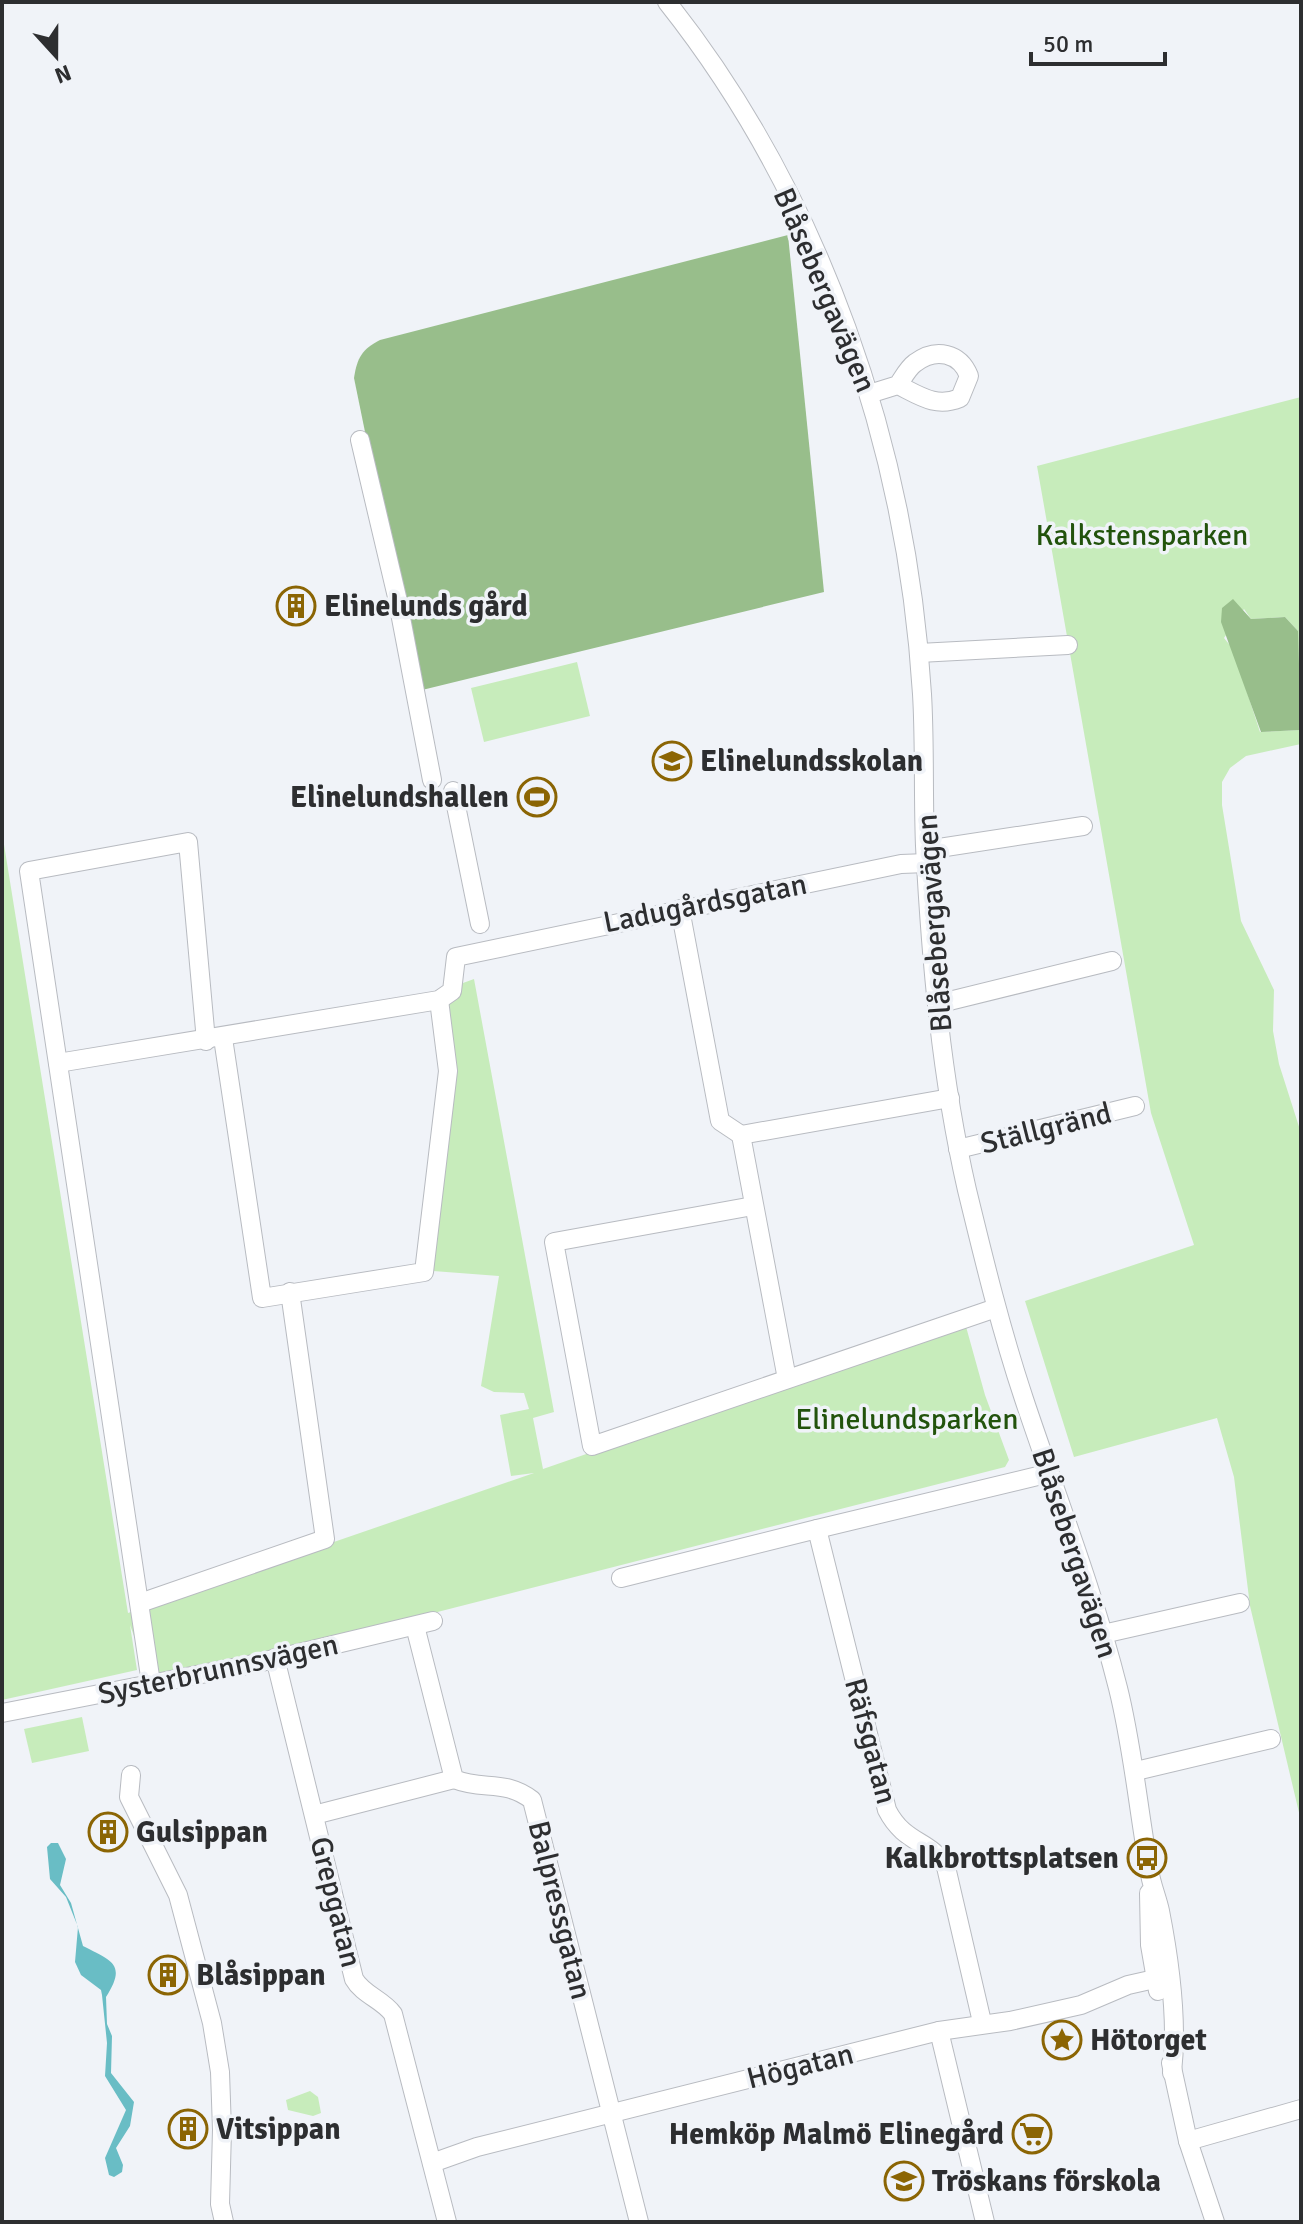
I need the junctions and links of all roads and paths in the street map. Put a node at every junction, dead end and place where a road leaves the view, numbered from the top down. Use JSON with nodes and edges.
{"nodes":[{"id":1,"x":667,"y":2,"type":"edge"},
{"id":2,"x":898,"y":385,"type":"dead end"},
{"id":3,"x":869,"y":394,"type":"junction"},
{"id":4,"x":360,"y":440,"type":"dead end"},
{"id":5,"x":1068,"y":645,"type":"dead end"},
{"id":6,"x":919,"y":653,"type":"junction"},
{"id":7,"x":432,"y":780,"type":"dead end"},
{"id":8,"x":453,"y":791,"type":"dead end"},
{"id":9,"x":1083,"y":826,"type":"dead end"},
{"id":10,"x":926,"y":856,"type":"junction"},
{"id":11,"x":680,"y":909,"type":"junction"},
{"id":12,"x":480,"y":924,"type":"dead end"},
{"id":13,"x":1112,"y":961,"type":"dead end"},
{"id":14,"x":439,"y":1000,"type":"junction"},
{"id":15,"x":937,"y":1004,"type":"junction"},
{"id":16,"x":214,"y":1039,"type":"junction"},
{"id":17,"x":58,"y":1063,"type":"junction"},
{"id":18,"x":950,"y":1098,"type":"junction"},
{"id":19,"x":1135,"y":1106,"type":"dead end"},
{"id":20,"x":741,"y":1135,"type":"junction"},
{"id":21,"x":958,"y":1149,"type":"junction"},
{"id":22,"x":753,"y":1206,"type":"junction"},
{"id":23,"x":290,"y":1292,"type":"junction"},
{"id":24,"x":996,"y":1308,"type":"junction"},
{"id":25,"x":787,"y":1379,"type":"junction"},
{"id":26,"x":1050,"y":1473,"type":"junction"},
{"id":27,"x":817,"y":1529,"type":"junction"},
{"id":28,"x":621,"y":1578,"type":"dead end"},
{"id":29,"x":140,"y":1603,"type":"junction"},
{"id":30,"x":1240,"y":1603,"type":"dead end"},
{"id":31,"x":1103,"y":1634,"type":"junction"},
{"id":32,"x":275,"y":1658,"type":"junction"},
{"id":33,"x":151,"y":1683,"type":"junction"},
{"id":34,"x":2,"y":1713,"type":"edge"},
{"id":35,"x":1271,"y":1739,"type":"dead end"},
{"id":36,"x":1136,"y":1771,"type":"junction"},
{"id":37,"x":131,"y":1775,"type":"dead end"},
{"id":38,"x":454,"y":1779,"type":"junction"},
{"id":39,"x":314,"y":1815,"type":"junction"},
{"id":40,"x":1162,"y":1978,"type":"junction"},
{"id":41,"x":982,"y":2022,"type":"junction"},
{"id":42,"x":939,"y":2031,"type":"junction"},
{"id":43,"x":1301,"y":2109,"type":"edge"},
{"id":44,"x":612,"y":2114,"type":"junction"},
{"id":45,"x":1188,"y":2141,"type":"junction"},
{"id":46,"x":432,"y":2163,"type":"junction"},
{"id":47,"x":224,"y":2222,"type":"edge"},
{"id":48,"x":447,"y":2222,"type":"edge"},
{"id":49,"x":639,"y":2222,"type":"edge"},
{"id":50,"x":985,"y":2222,"type":"edge"},
{"id":51,"x":1215,"y":2222,"type":"edge"}],
"edges":[{"from":1,"to":3,"type":"street","name":"Blåsebergavägen"},
{"from":2,"to":3,"type":"street"},
{"from":3,"to":6,"type":"street","name":"Blåsebergavägen"},
{"from":4,"to":7,"type":"street"},
{"from":5,"to":6,"type":"street"},
{"from":6,"to":10,"type":"street","name":"Blåsebergavägen"},
{"from":8,"to":12,"type":"street"},
{"from":9,"to":10,"type":"street","name":"Ladugårdsgatan"},
{"from":10,"to":11,"type":"street","name":"Ladugårdsgatan"},
{"from":10,"to":15,"type":"street","name":"Blåsebergavägen"},
{"from":11,"to":14,"type":"street","name":"Ladugårdsgatan"},
{"from":11,"to":20,"type":"street"},
{"from":13,"to":15,"type":"street"},
{"from":14,"to":16,"type":"street"},
{"from":14,"to":23,"type":"street"},
{"from":15,"to":18,"type":"street","name":"Blåsebergavägen"},
{"from":16,"to":17,"type":"street"},
{"from":16,"to":17,"type":"street"},
{"from":16,"to":23,"type":"street"},
{"from":17,"to":29,"type":"street"},
{"from":18,"to":20,"type":"street"},
{"from":18,"to":21,"type":"street","name":"Blåsebergavägen"},
{"from":19,"to":21,"type":"street","name":"Ställgränd"},
{"from":20,"to":22,"type":"street"},
{"from":21,"to":24,"type":"street","name":"Blåsebergavägen"},
{"from":22,"to":25,"type":"street"},
{"from":22,"to":25,"type":"street"},
{"from":23,"to":29,"type":"street"},
{"from":24,"to":25,"type":"street"},
{"from":24,"to":26,"type":"street","name":"Blåsebergavägen"},
{"from":26,"to":27,"type":"street"},
{"from":26,"to":31,"type":"street","name":"Blåsebergavägen"},
{"from":27,"to":28,"type":"street"},
{"from":27,"to":41,"type":"street","name":"Räfsgatan"},
{"from":29,"to":33,"type":"street"},
{"from":30,"to":31,"type":"street"},
{"from":31,"to":36,"type":"street","name":"Blåsebergavägen"},
{"from":32,"to":33,"type":"street","name":"Systerbrunnsvägen"},
{"from":32,"to":38,"type":"street","name":"Systerbrunnsvägen"},
{"from":32,"to":39,"type":"street","name":"Grepgatan"},
{"from":33,"to":34,"type":"street","name":"Systerbrunnsvägen"},
{"from":35,"to":36,"type":"street"},
{"from":36,"to":40,"type":"street","name":"Blåsebergavägen"},
{"from":37,"to":47,"type":"street"},
{"from":38,"to":39,"type":"street"},
{"from":38,"to":44,"type":"street","name":"Balpressgatan"},
{"from":39,"to":46,"type":"street","name":"Grepgatan"},
{"from":40,"to":41,"type":"street","name":"Högatan"},
{"from":40,"to":45,"type":"street","name":"Blåsebergavägen"},
{"from":41,"to":42,"type":"street","name":"Högatan"},
{"from":42,"to":44,"type":"street","name":"Högatan"},
{"from":42,"to":50,"type":"street"},
{"from":43,"to":45,"type":"street"},
{"from":44,"to":46,"type":"street","name":"Högatan"},
{"from":44,"to":49,"type":"street","name":"Balpressgatan"},
{"from":45,"to":51,"type":"street","name":"Blåsebergavägen"},
{"from":46,"to":48,"type":"street","name":"Grepgatan"}]}
